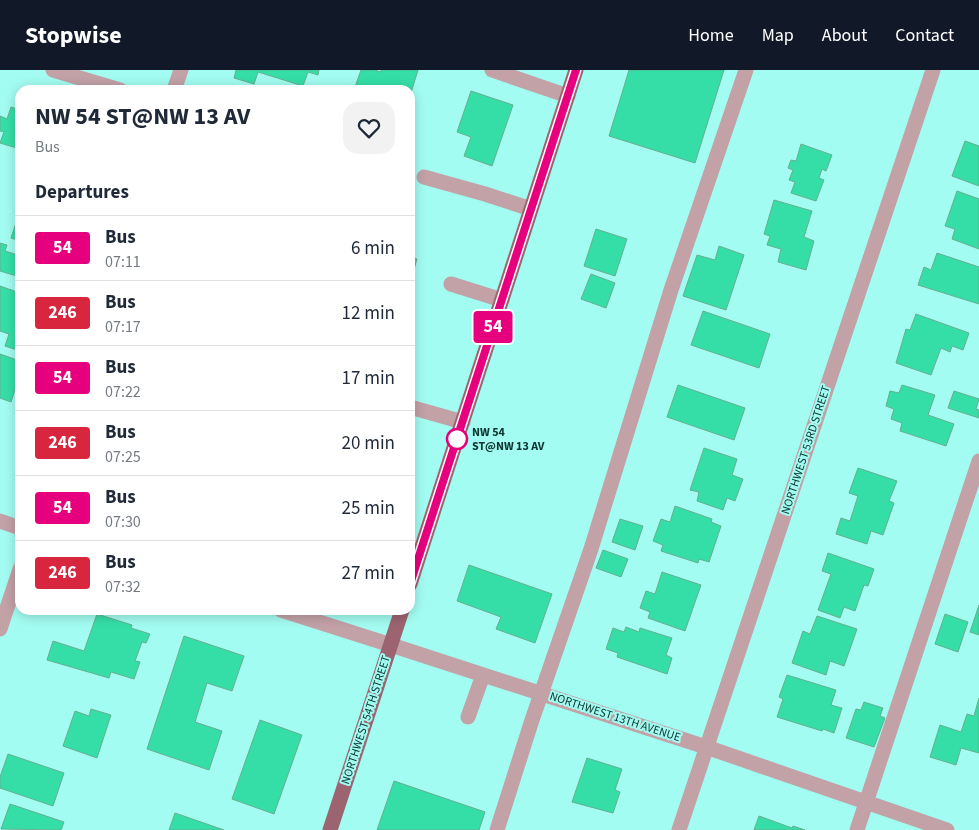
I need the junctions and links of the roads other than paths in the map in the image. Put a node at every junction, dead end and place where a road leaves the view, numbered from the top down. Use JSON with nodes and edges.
{"nodes":[{"id":1,"x":54,"y":70,"type":"edge"},
{"id":2,"x":181,"y":70,"type":"edge"},
{"id":3,"x":492,"y":70,"type":"edge"},
{"id":4,"x":576,"y":70,"type":"edge"},
{"id":5,"x":746,"y":70,"type":"edge"},
{"id":6,"x":932,"y":70,"type":"edge"},
{"id":7,"x":104,"y":85,"type":"edge"},
{"id":8,"x":176,"y":85,"type":"edge"},
{"id":9,"x":568,"y":96,"type":"junction"},
{"id":10,"x":424,"y":177,"type":"dead end"},
{"id":11,"x":531,"y":210,"type":"junction"},
{"id":12,"x":451,"y":284,"type":"dead end"},
{"id":13,"x":502,"y":300,"type":"junction"},
{"id":14,"x":415,"y":408,"type":"edge"},
{"id":15,"x":463,"y":422,"type":"junction"},
{"id":16,"x":979,"y":461,"type":"edge"},
{"id":17,"x":0,"y":521,"type":"edge"},
{"id":18,"x":15,"y":526,"type":"edge"},
{"id":19,"x":415,"y":569,"type":"edge"},
{"id":20,"x":15,"y":584,"type":"edge"},
{"id":21,"x":297,"y":615,"type":"edge"},
{"id":22,"x":400,"y":615,"type":"edge"},
{"id":23,"x":0,"y":629,"type":"edge"},
{"id":24,"x":390,"y":644,"type":"junction"},
{"id":25,"x":483,"y":675,"type":"junction"},
{"id":26,"x":542,"y":694,"type":"junction"},
{"id":27,"x":468,"y":717,"type":"dead end"},
{"id":28,"x":706,"y":747,"type":"junction"},
{"id":29,"x":866,"y":802,"type":"junction"},
{"id":30,"x":330,"y":830,"type":"edge"},
{"id":31,"x":497,"y":830,"type":"edge"},
{"id":32,"x":679,"y":830,"type":"edge"},
{"id":33,"x":858,"y":830,"type":"edge"},
{"id":34,"x":947,"y":830,"type":"edge"}],
"edges":[{"from":1,"to":7,"type":"street"},
{"from":2,"to":8,"type":"street"},
{"from":3,"to":9,"type":"street"},
{"from":4,"to":9,"type":"main road"},
{"from":5,"to":26,"type":"street"},
{"from":6,"to":28,"type":"street","name":"NORTHWEST 53RD STREET"},
{"from":9,"to":11,"type":"main road"},
{"from":10,"to":11,"type":"street"},
{"from":11,"to":13,"type":"main road"},
{"from":12,"to":13,"type":"street"},
{"from":13,"to":15,"type":"main road"},
{"from":14,"to":15,"type":"street"},
{"from":15,"to":19,"type":"main road"},
{"from":16,"to":29,"type":"street"},
{"from":17,"to":18,"type":"street"},
{"from":20,"to":23,"type":"street"},
{"from":21,"to":24,"type":"street","name":"NORTHWEST 13TH AVENUE"},
{"from":22,"to":24,"type":"main road","name":"NORTHWEST 54TH STREET"},
{"from":24,"to":25,"type":"street","name":"NORTHWEST 13TH AVENUE"},
{"from":24,"to":30,"type":"main road","name":"NORTHWEST 54TH STREET"},
{"from":25,"to":26,"type":"street","name":"NORTHWEST 13TH AVENUE"},
{"from":25,"to":27,"type":"street"},
{"from":26,"to":28,"type":"street","name":"NORTHWEST 13TH AVENUE"},
{"from":26,"to":31,"type":"street"},
{"from":28,"to":29,"type":"street","name":"NORTHWEST 13TH AVENUE"},
{"from":28,"to":32,"type":"street","name":"NORTHWEST 53RD STREET"},
{"from":29,"to":33,"type":"street"},
{"from":29,"to":34,"type":"street","name":"NORTHWEST 13TH AVENUE"}]}
